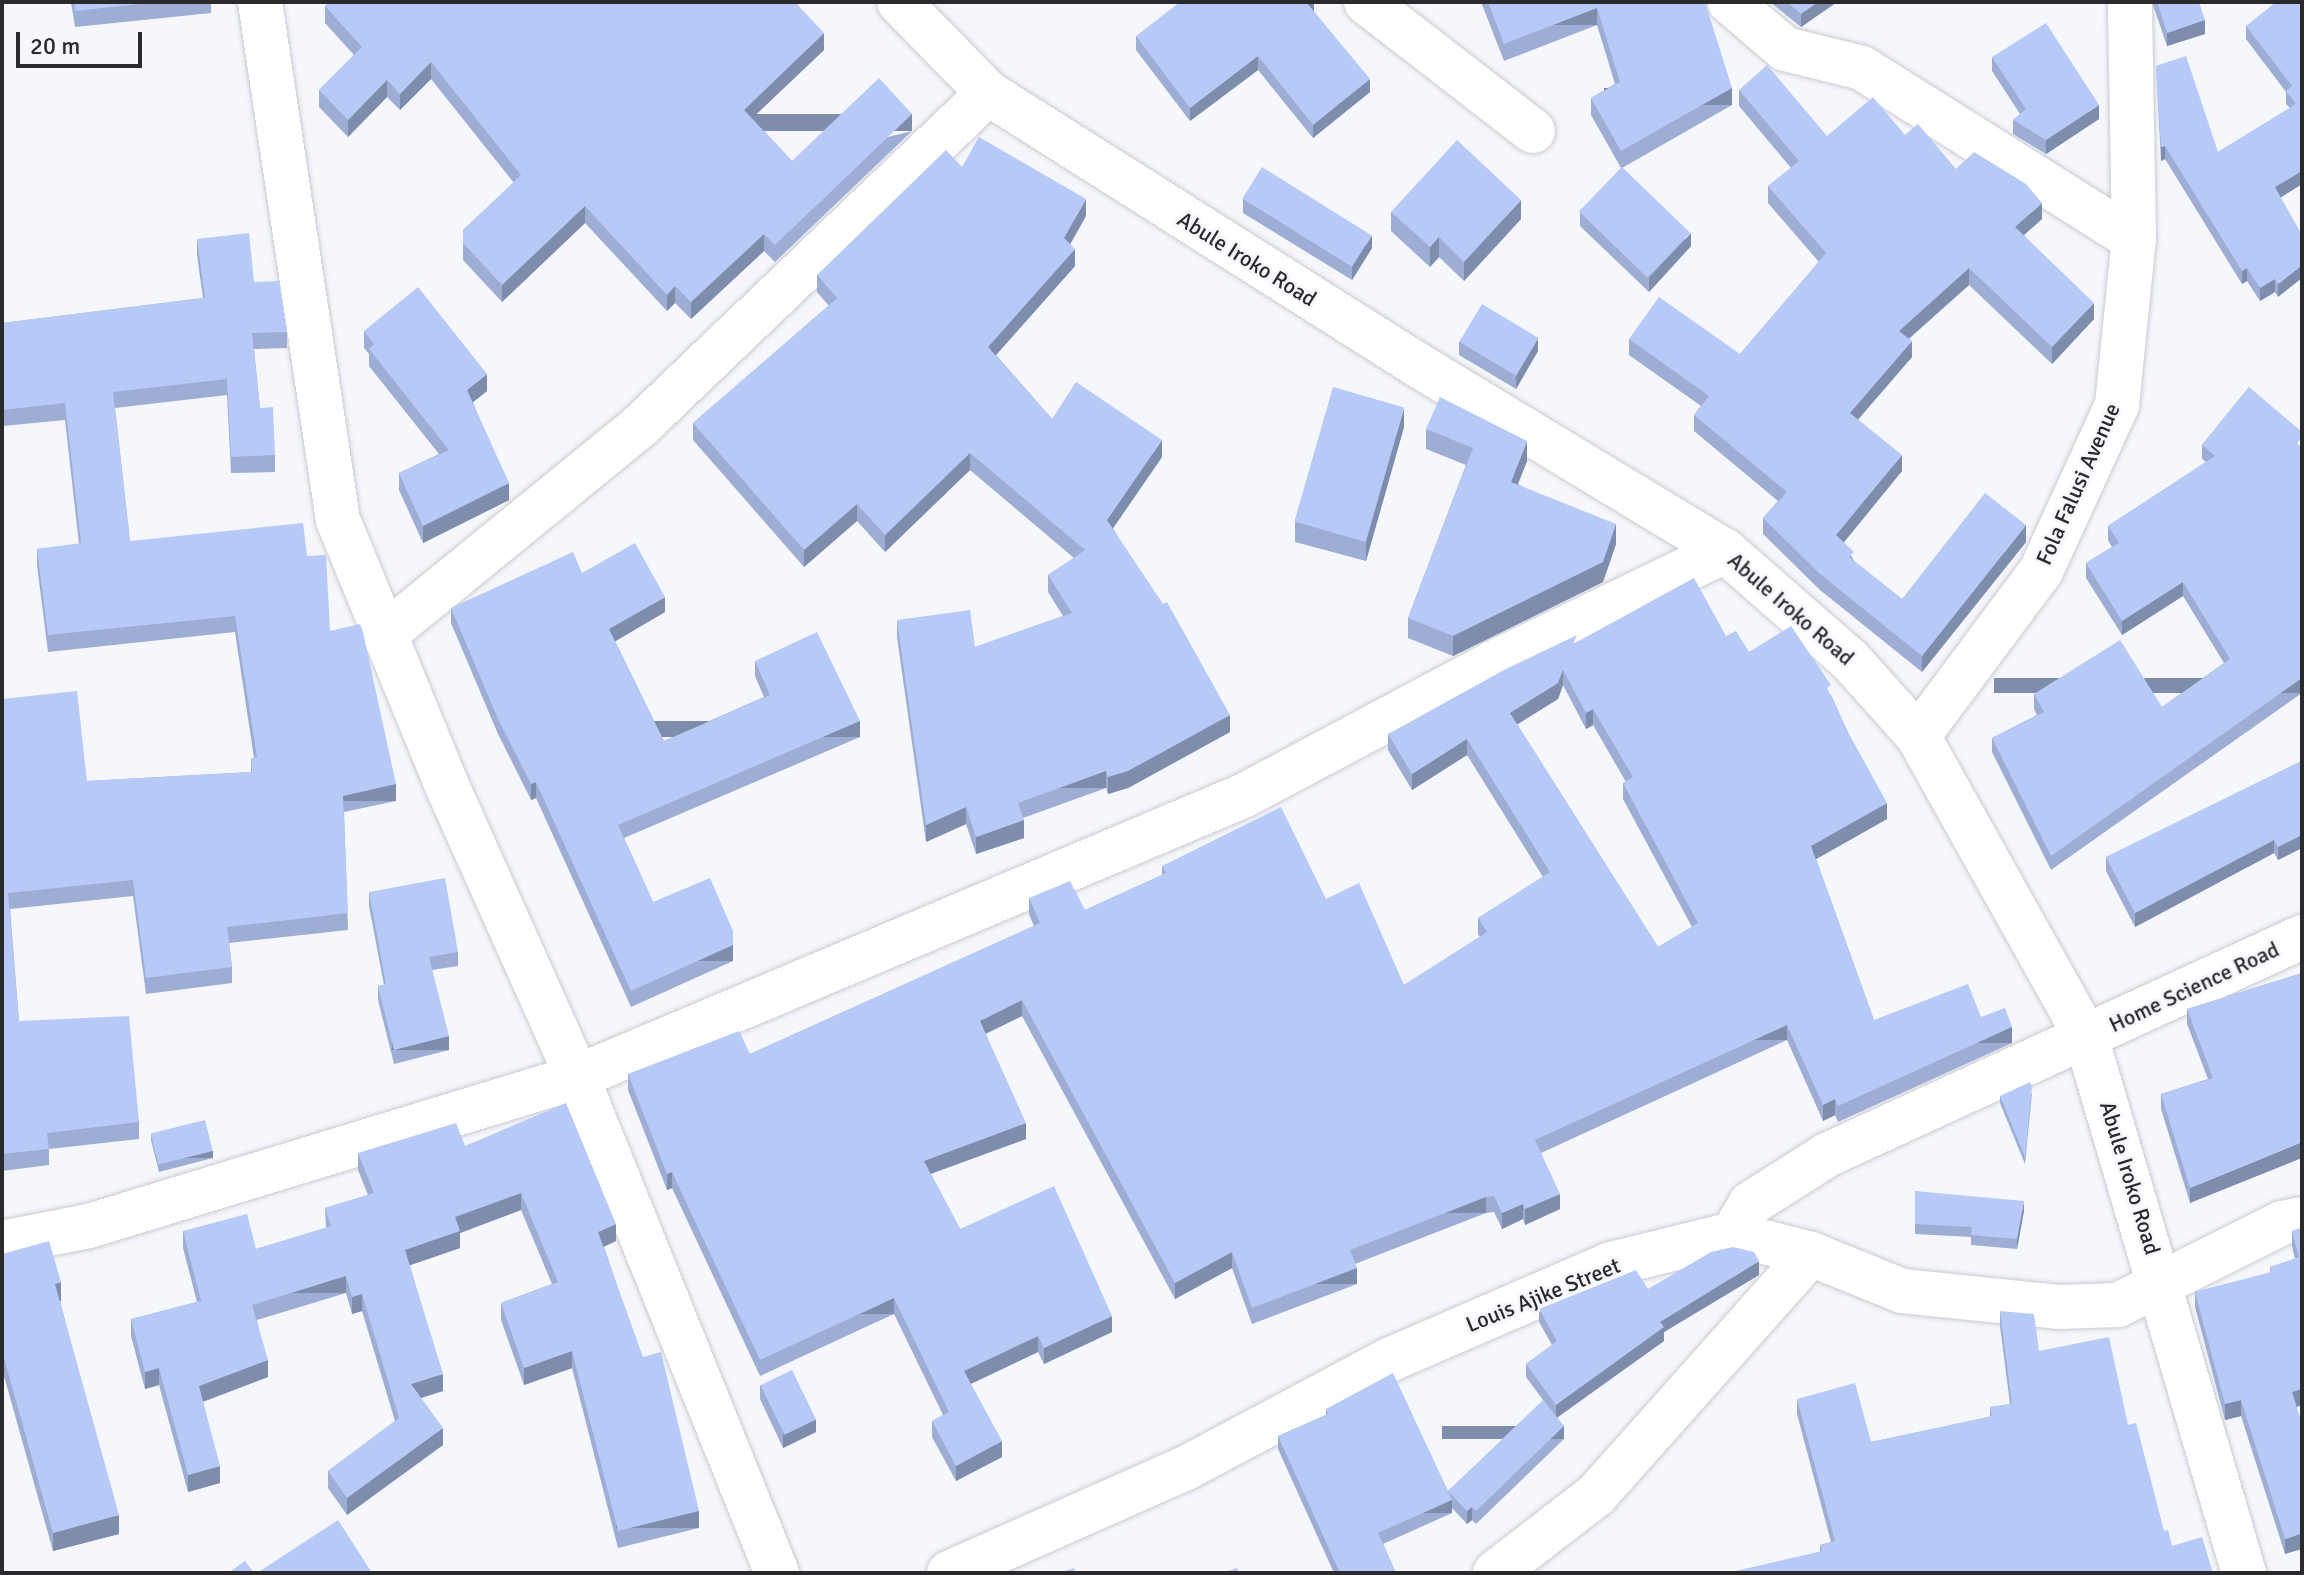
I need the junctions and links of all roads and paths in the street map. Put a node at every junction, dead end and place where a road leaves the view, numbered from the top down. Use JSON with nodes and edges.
{"nodes":[{"id":1,"x":260,"y":2,"type":"edge"},
{"id":2,"x":899,"y":2,"type":"edge"},
{"id":3,"x":1366,"y":2,"type":"edge"},
{"id":4,"x":1730,"y":2,"type":"edge"},
{"id":5,"x":2130,"y":2,"type":"edge"},
{"id":6,"x":988,"y":93,"type":"junction"},
{"id":7,"x":1533,"y":131,"type":"dead end"},
{"id":8,"x":2134,"y":239,"type":"junction"},
{"id":9,"x":1725,"y":551,"type":"junction"},
{"id":10,"x":384,"y":635,"type":"junction"},
{"id":11,"x":1918,"y":736,"type":"junction"},
{"id":12,"x":2302,"y":937,"type":"edge"},
{"id":13,"x":2086,"y":1037,"type":"junction"},
{"id":14,"x":577,"y":1077,"type":"junction"},
{"id":15,"x":2302,"y":1219,"type":"edge"},
{"id":16,"x":1733,"y":1234,"type":"junction"},
{"id":17,"x":2,"y":1243,"type":"edge"},
{"id":18,"x":1811,"y":1254,"type":"junction"},
{"id":19,"x":2162,"y":1283,"type":"junction"},
{"id":20,"x":777,"y":1573,"type":"edge"},
{"id":21,"x":949,"y":1573,"type":"edge"},
{"id":22,"x":1495,"y":1573,"type":"edge"},
{"id":23,"x":2244,"y":1573,"type":"edge"}],
"edges":[{"from":1,"to":10,"type":"street"},
{"from":2,"to":6,"type":"street","name":"Abule Iroko Road"},
{"from":3,"to":7,"type":"street"},
{"from":4,"to":8,"type":"street"},
{"from":5,"to":8,"type":"street","name":"Fola Falusi Avenue"},
{"from":6,"to":9,"type":"street","name":"Abule Iroko Road"},
{"from":6,"to":10,"type":"street"},
{"from":8,"to":11,"type":"street","name":"Fola Falusi Avenue"},
{"from":9,"to":11,"type":"street","name":"Abule Iroko Road"},
{"from":9,"to":14,"type":"street"},
{"from":10,"to":14,"type":"street"},
{"from":11,"to":13,"type":"street","name":"Abule Iroko Road"},
{"from":12,"to":13,"type":"street","name":"Home Science Road"},
{"from":13,"to":16,"type":"street","name":"Home Science Road"},
{"from":13,"to":19,"type":"street","name":"Abule Iroko Road"},
{"from":14,"to":17,"type":"street"},
{"from":14,"to":20,"type":"street"},
{"from":15,"to":19,"type":"street","name":"Louis Ajike Street"},
{"from":16,"to":18,"type":"street","name":"Louis Ajike Street"},
{"from":16,"to":21,"type":"street","name":"Louis Ajike Street"},
{"from":18,"to":19,"type":"street","name":"Louis Ajike Street"},
{"from":18,"to":22,"type":"street"},
{"from":19,"to":23,"type":"street","name":"Abule Iroko Road"}]}
